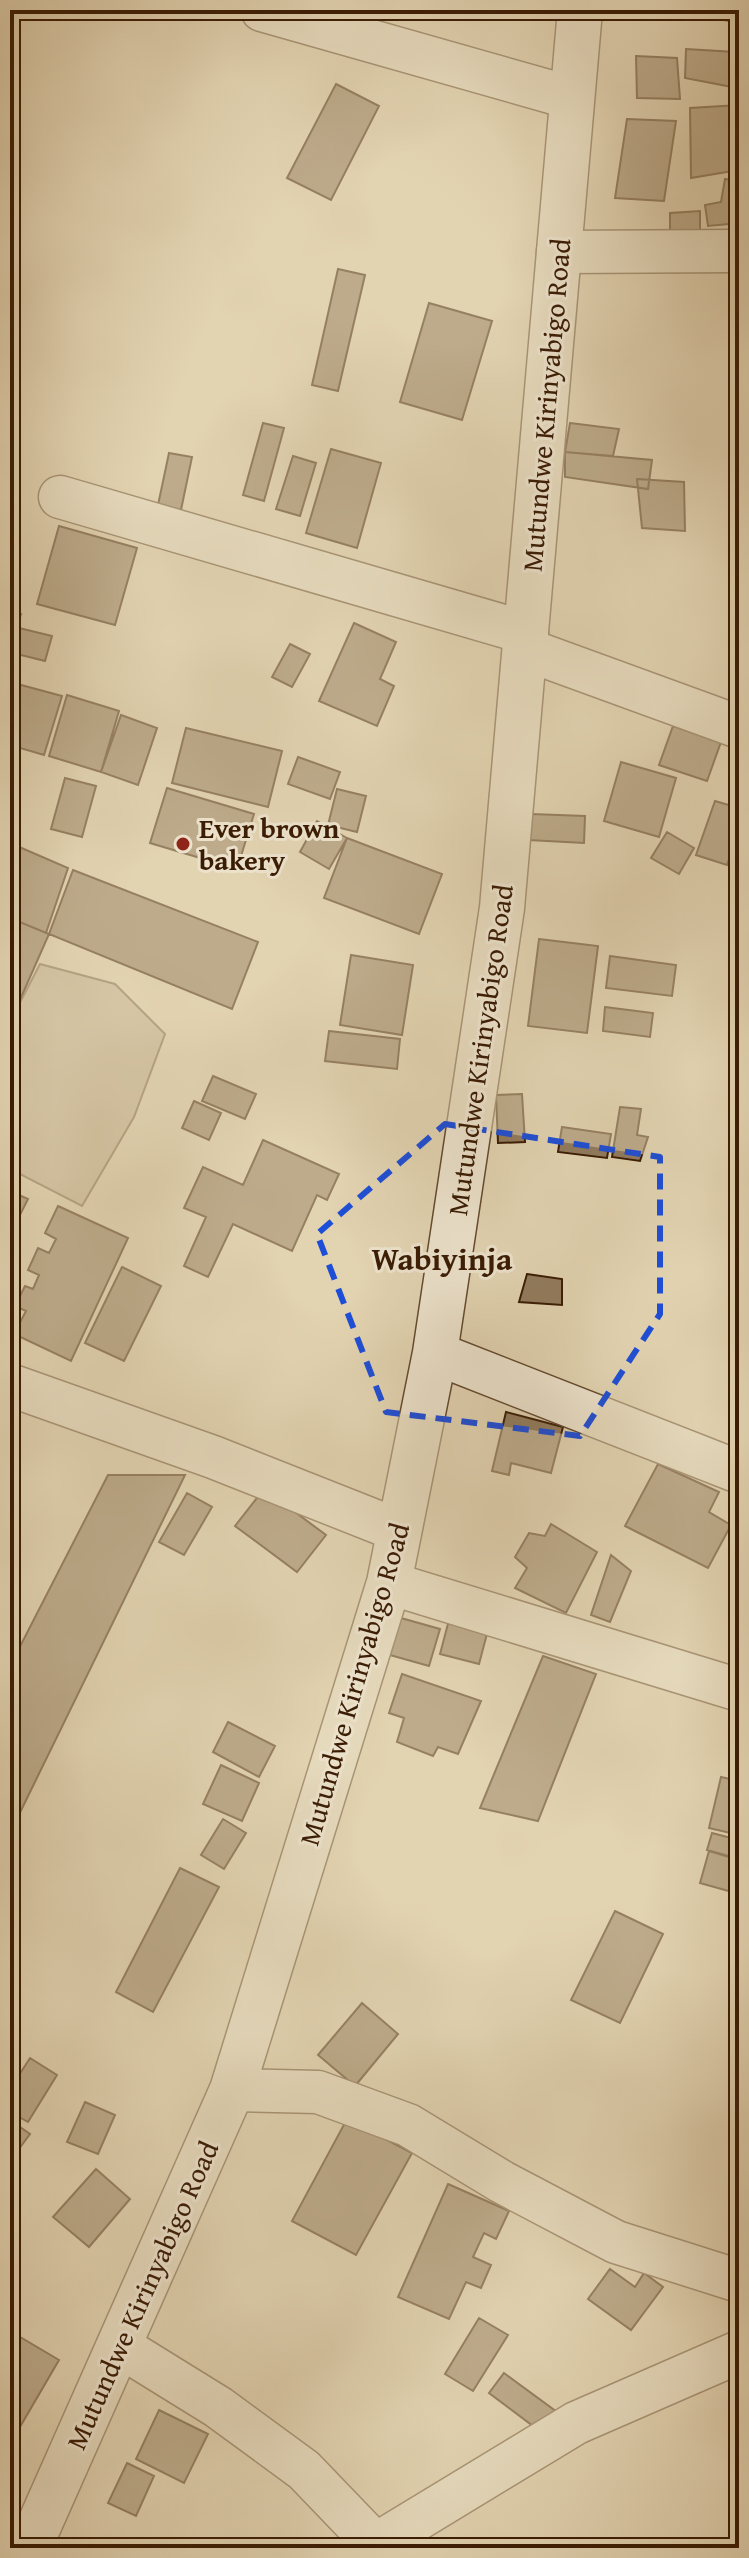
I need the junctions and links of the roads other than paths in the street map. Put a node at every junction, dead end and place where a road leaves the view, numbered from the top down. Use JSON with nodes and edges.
{"nodes":[{"id":1,"x":262,"y":10,"type":"edge"},
{"id":2,"x":580,"y":10,"type":"edge"},
{"id":3,"x":572,"y":98,"type":"junction"},
{"id":4,"x":739,"y":251,"type":"edge"},
{"id":5,"x":558,"y":252,"type":"junction"},
{"id":6,"x":60,"y":497,"type":"dead end"},
{"id":7,"x":526,"y":641,"type":"junction"},
{"id":8,"x":739,"y":727,"type":"edge"},
{"id":9,"x":435,"y":1353,"type":"junction"},
{"id":10,"x":10,"y":1385,"type":"edge"},
{"id":11,"x":739,"y":1472,"type":"edge"},
{"id":12,"x":400,"y":1531,"type":"junction"},
{"id":13,"x":389,"y":1583,"type":"junction"},
{"id":14,"x":739,"y":1690,"type":"edge"},
{"id":15,"x":232,"y":2090,"type":"junction"},
{"id":16,"x":739,"y":2281,"type":"edge"},
{"id":17,"x":121,"y":2347,"type":"junction"},
{"id":18,"x":739,"y":2352,"type":"edge"},
{"id":19,"x":375,"y":2547,"type":"edge"},
{"id":20,"x":29,"y":2548,"type":"edge"}],
"edges":[{"from":1,"to":3,"type":"street"},
{"from":2,"to":3,"type":"street","name":"Mutundwe Kirinyabigo Road"},
{"from":3,"to":5,"type":"street","name":"Mutundwe Kirinyabigo Road"},
{"from":4,"to":5,"type":"street"},
{"from":5,"to":7,"type":"street","name":"Mutundwe Kirinyabigo Road"},
{"from":6,"to":7,"type":"street"},
{"from":7,"to":8,"type":"street"},
{"from":7,"to":9,"type":"street","name":"Mutundwe Kirinyabigo Road"},
{"from":9,"to":11,"type":"street"},
{"from":9,"to":12,"type":"street","name":"Mutundwe Kirinyabigo Road"},
{"from":10,"to":12,"type":"street"},
{"from":12,"to":13,"type":"street","name":"Mutundwe Kirinyabigo Road"},
{"from":13,"to":14,"type":"street"},
{"from":13,"to":15,"type":"street","name":"Mutundwe Kirinyabigo Road"},
{"from":15,"to":16,"type":"street"},
{"from":15,"to":17,"type":"street","name":"Mutundwe Kirinyabigo Road"},
{"from":17,"to":19,"type":"street"},
{"from":17,"to":20,"type":"street","name":"Mutundwe Kirinyabigo Road"},
{"from":18,"to":19,"type":"street"}]}
